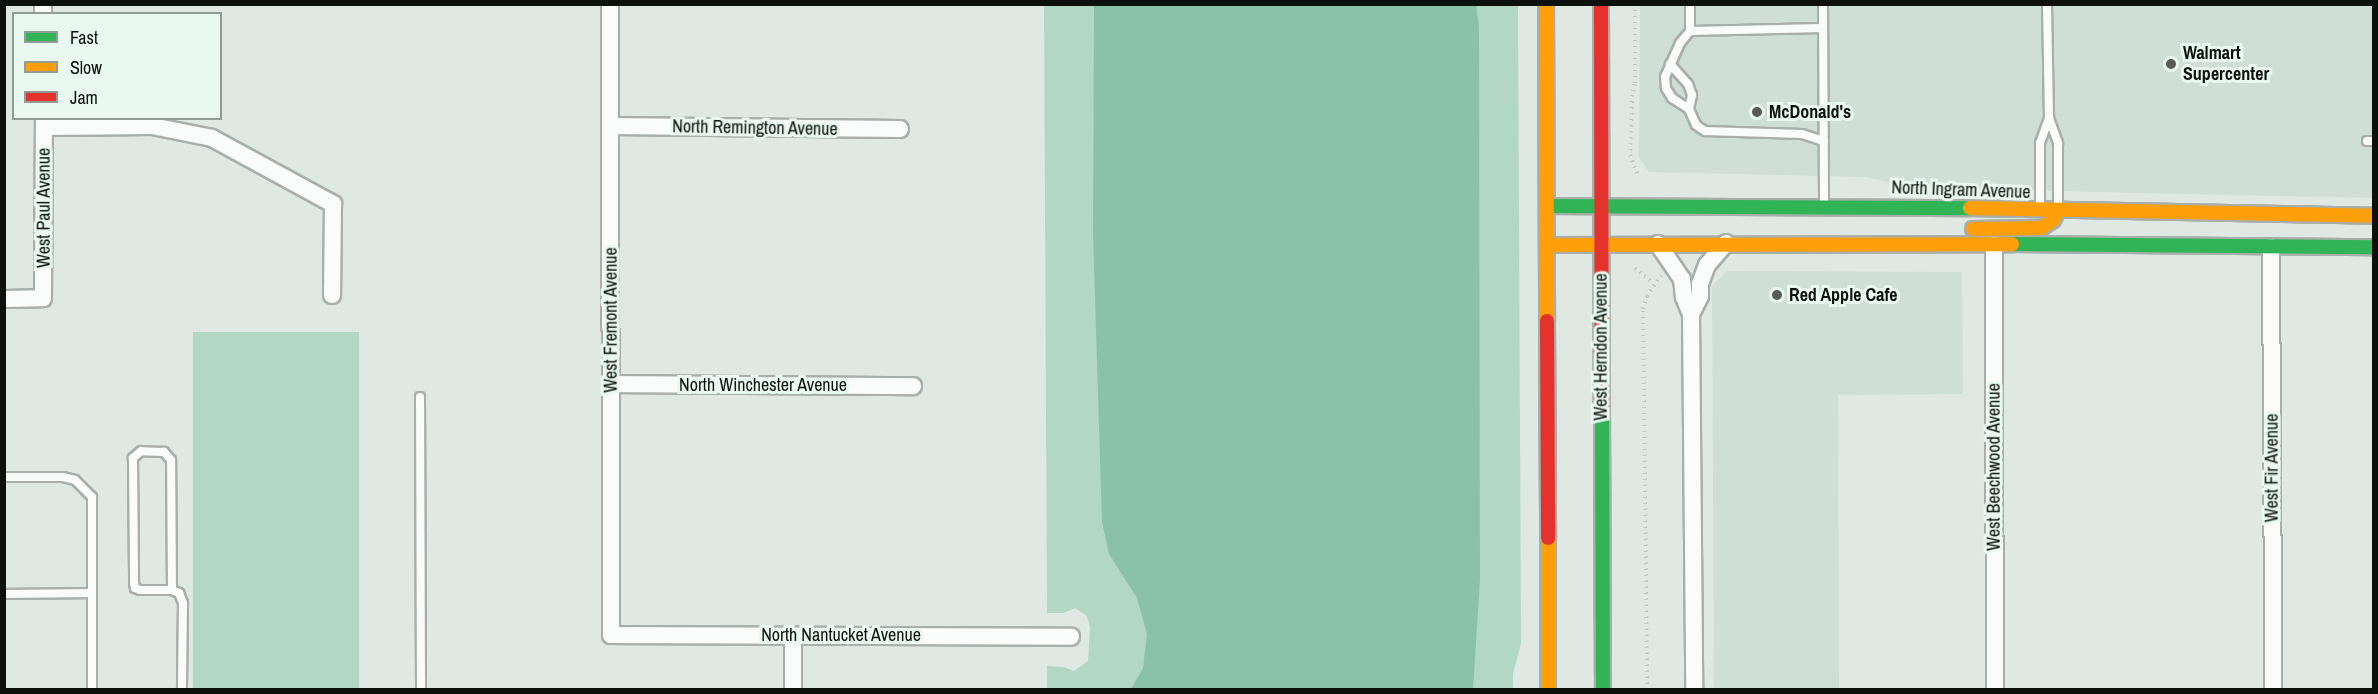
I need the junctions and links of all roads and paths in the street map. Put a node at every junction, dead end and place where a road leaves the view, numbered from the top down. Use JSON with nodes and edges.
{"nodes":[{"id":1,"x":610,"y":4,"type":"edge"},
{"id":2,"x":1546,"y":4,"type":"edge"},
{"id":3,"x":1601,"y":4,"type":"edge"},
{"id":4,"x":1635,"y":4,"type":"edge"},
{"id":5,"x":1690,"y":4,"type":"edge"},
{"id":6,"x":1823,"y":4,"type":"edge"},
{"id":7,"x":2047,"y":4,"type":"edge"},
{"id":8,"x":1823,"y":28,"type":"junction"},
{"id":9,"x":1690,"y":31,"type":"junction"},
{"id":10,"x":1670,"y":64,"type":"junction"},
{"id":11,"x":1689,"y":109,"type":"junction"},
{"id":12,"x":2049,"y":118,"type":"junction"},
{"id":13,"x":44,"y":123,"type":"edge"},
{"id":14,"x":610,"y":126,"type":"junction"},
{"id":15,"x":900,"y":129,"type":"dead end"},
{"id":16,"x":1824,"y":141,"type":"junction"},
{"id":17,"x":1638,"y":176,"type":"dead end"},
{"id":18,"x":1601,"y":204,"type":"junction"},
{"id":19,"x":1547,"y":206,"type":"junction"},
{"id":20,"x":1824,"y":206,"type":"junction"},
{"id":21,"x":2040,"y":210,"type":"junction"},
{"id":22,"x":2058,"y":210,"type":"junction"},
{"id":23,"x":2373,"y":216,"type":"edge"},
{"id":24,"x":1906,"y":229,"type":"dead end"},
{"id":25,"x":1963,"y":229,"type":"dead end"},
{"id":26,"x":1726,"y":243,"type":"junction"},
{"id":27,"x":1872,"y":243,"type":"junction"},
{"id":28,"x":1600,"y":244,"type":"junction"},
{"id":29,"x":1658,"y":244,"type":"junction"},
{"id":30,"x":1548,"y":245,"type":"junction"},
{"id":31,"x":1994,"y":245,"type":"junction"},
{"id":32,"x":2271,"y":247,"type":"junction"},
{"id":33,"x":2373,"y":247,"type":"edge"},
{"id":34,"x":1676,"y":267,"type":"junction"},
{"id":35,"x":1635,"y":268,"type":"dead end"},
{"id":36,"x":1653,"y":283,"type":"junction"},
{"id":37,"x":332,"y":295,"type":"dead end"},
{"id":38,"x":4,"y":298,"type":"edge"},
{"id":39,"x":1691,"y":314,"type":"junction"},
{"id":40,"x":612,"y":384,"type":"junction"},
{"id":41,"x":914,"y":386,"type":"dead end"},
{"id":42,"x":420,"y":397,"type":"dead end"},
{"id":43,"x":4,"y":477,"type":"edge"},
{"id":44,"x":172,"y":590,"type":"junction"},
{"id":45,"x":92,"y":593,"type":"junction"},
{"id":46,"x":4,"y":594,"type":"edge"},
{"id":47,"x":793,"y":634,"type":"junction"},
{"id":48,"x":611,"y":635,"type":"joint"},
{"id":49,"x":1071,"y":637,"type":"dead end"},
{"id":50,"x":92,"y":690,"type":"edge"},
{"id":51,"x":182,"y":690,"type":"edge"},
{"id":52,"x":421,"y":690,"type":"edge"},
{"id":53,"x":793,"y":690,"type":"edge"},
{"id":54,"x":1548,"y":690,"type":"edge"},
{"id":55,"x":1603,"y":690,"type":"edge"},
{"id":56,"x":1647,"y":690,"type":"edge"},
{"id":57,"x":1694,"y":690,"type":"edge"},
{"id":58,"x":1995,"y":690,"type":"edge"},
{"id":59,"x":2273,"y":690,"type":"edge"}],
"edges":[{"from":1,"to":14,"type":"street","name":"West Fremont Avenue"},
{"from":2,"to":19,"type":"street"},
{"from":3,"to":18,"type":"street","name":"West Herndon Avenue"},
{"from":4,"to":17,"type":"path"},
{"from":5,"to":9,"type":"lane"},
{"from":6,"to":8,"type":"lane"},
{"from":7,"to":12,"type":"lane"},
{"from":8,"to":9,"type":"lane"},
{"from":8,"to":16,"type":"lane"},
{"from":9,"to":10,"type":"lane"},
{"from":10,"to":11,"type":"lane"},
{"from":10,"to":11,"type":"lane"},
{"from":11,"to":16,"type":"lane"},
{"from":12,"to":21,"type":"lane"},
{"from":12,"to":22,"type":"lane"},
{"from":13,"to":37,"type":"street"},
{"from":13,"to":38,"type":"street","name":"West Paul Avenue"},
{"from":14,"to":15,"type":"street","name":"North Remington Avenue"},
{"from":14,"to":40,"type":"street","name":"West Fremont Avenue"},
{"from":16,"to":20,"type":"lane"},
{"from":18,"to":19,"type":"street","name":"North Ingram Avenue"},
{"from":18,"to":20,"type":"street","name":"North Ingram Avenue"},
{"from":18,"to":28,"type":"street","name":"West Herndon Avenue"},
{"from":19,"to":30,"type":"street"},
{"from":20,"to":21,"type":"street","name":"North Ingram Avenue"},
{"from":21,"to":22,"type":"street","name":"North Ingram Avenue"},
{"from":22,"to":23,"type":"street","name":"North Ingram Avenue"},
{"from":22,"to":25,"type":"street"},
{"from":24,"to":27,"type":"street"},
{"from":26,"to":27,"type":"street"},
{"from":26,"to":29,"type":"street"},
{"from":26,"to":39,"type":"street"},
{"from":27,"to":31,"type":"street"},
{"from":28,"to":29,"type":"street"},
{"from":28,"to":30,"type":"street"},
{"from":28,"to":55,"type":"street","name":"West Herndon Avenue"},
{"from":29,"to":34,"type":"street"},
{"from":30,"to":54,"type":"street"},
{"from":31,"to":32,"type":"street"},
{"from":31,"to":58,"type":"street","name":"West Beechwood Avenue"},
{"from":32,"to":33,"type":"street"},
{"from":32,"to":59,"type":"street","name":"West Fir Avenue"},
{"from":34,"to":36,"type":"path"},
{"from":34,"to":39,"type":"street"},
{"from":35,"to":36,"type":"path"},
{"from":36,"to":56,"type":"path"},
{"from":39,"to":57,"type":"street"},
{"from":40,"to":41,"type":"street","name":"North Winchester Avenue"},
{"from":40,"to":48,"type":"street","name":"West Fremont Avenue"},
{"from":42,"to":52,"type":"lane"},
{"from":43,"to":45,"type":"lane"},
{"from":44,"to":44,"type":"lane"},
{"from":44,"to":51,"type":"lane"},
{"from":45,"to":46,"type":"lane"},
{"from":45,"to":50,"type":"lane"},
{"from":47,"to":48,"type":"street","name":"North Nantucket Avenue"},
{"from":47,"to":49,"type":"street","name":"North Nantucket Avenue"},
{"from":47,"to":53,"type":"street"}]}
